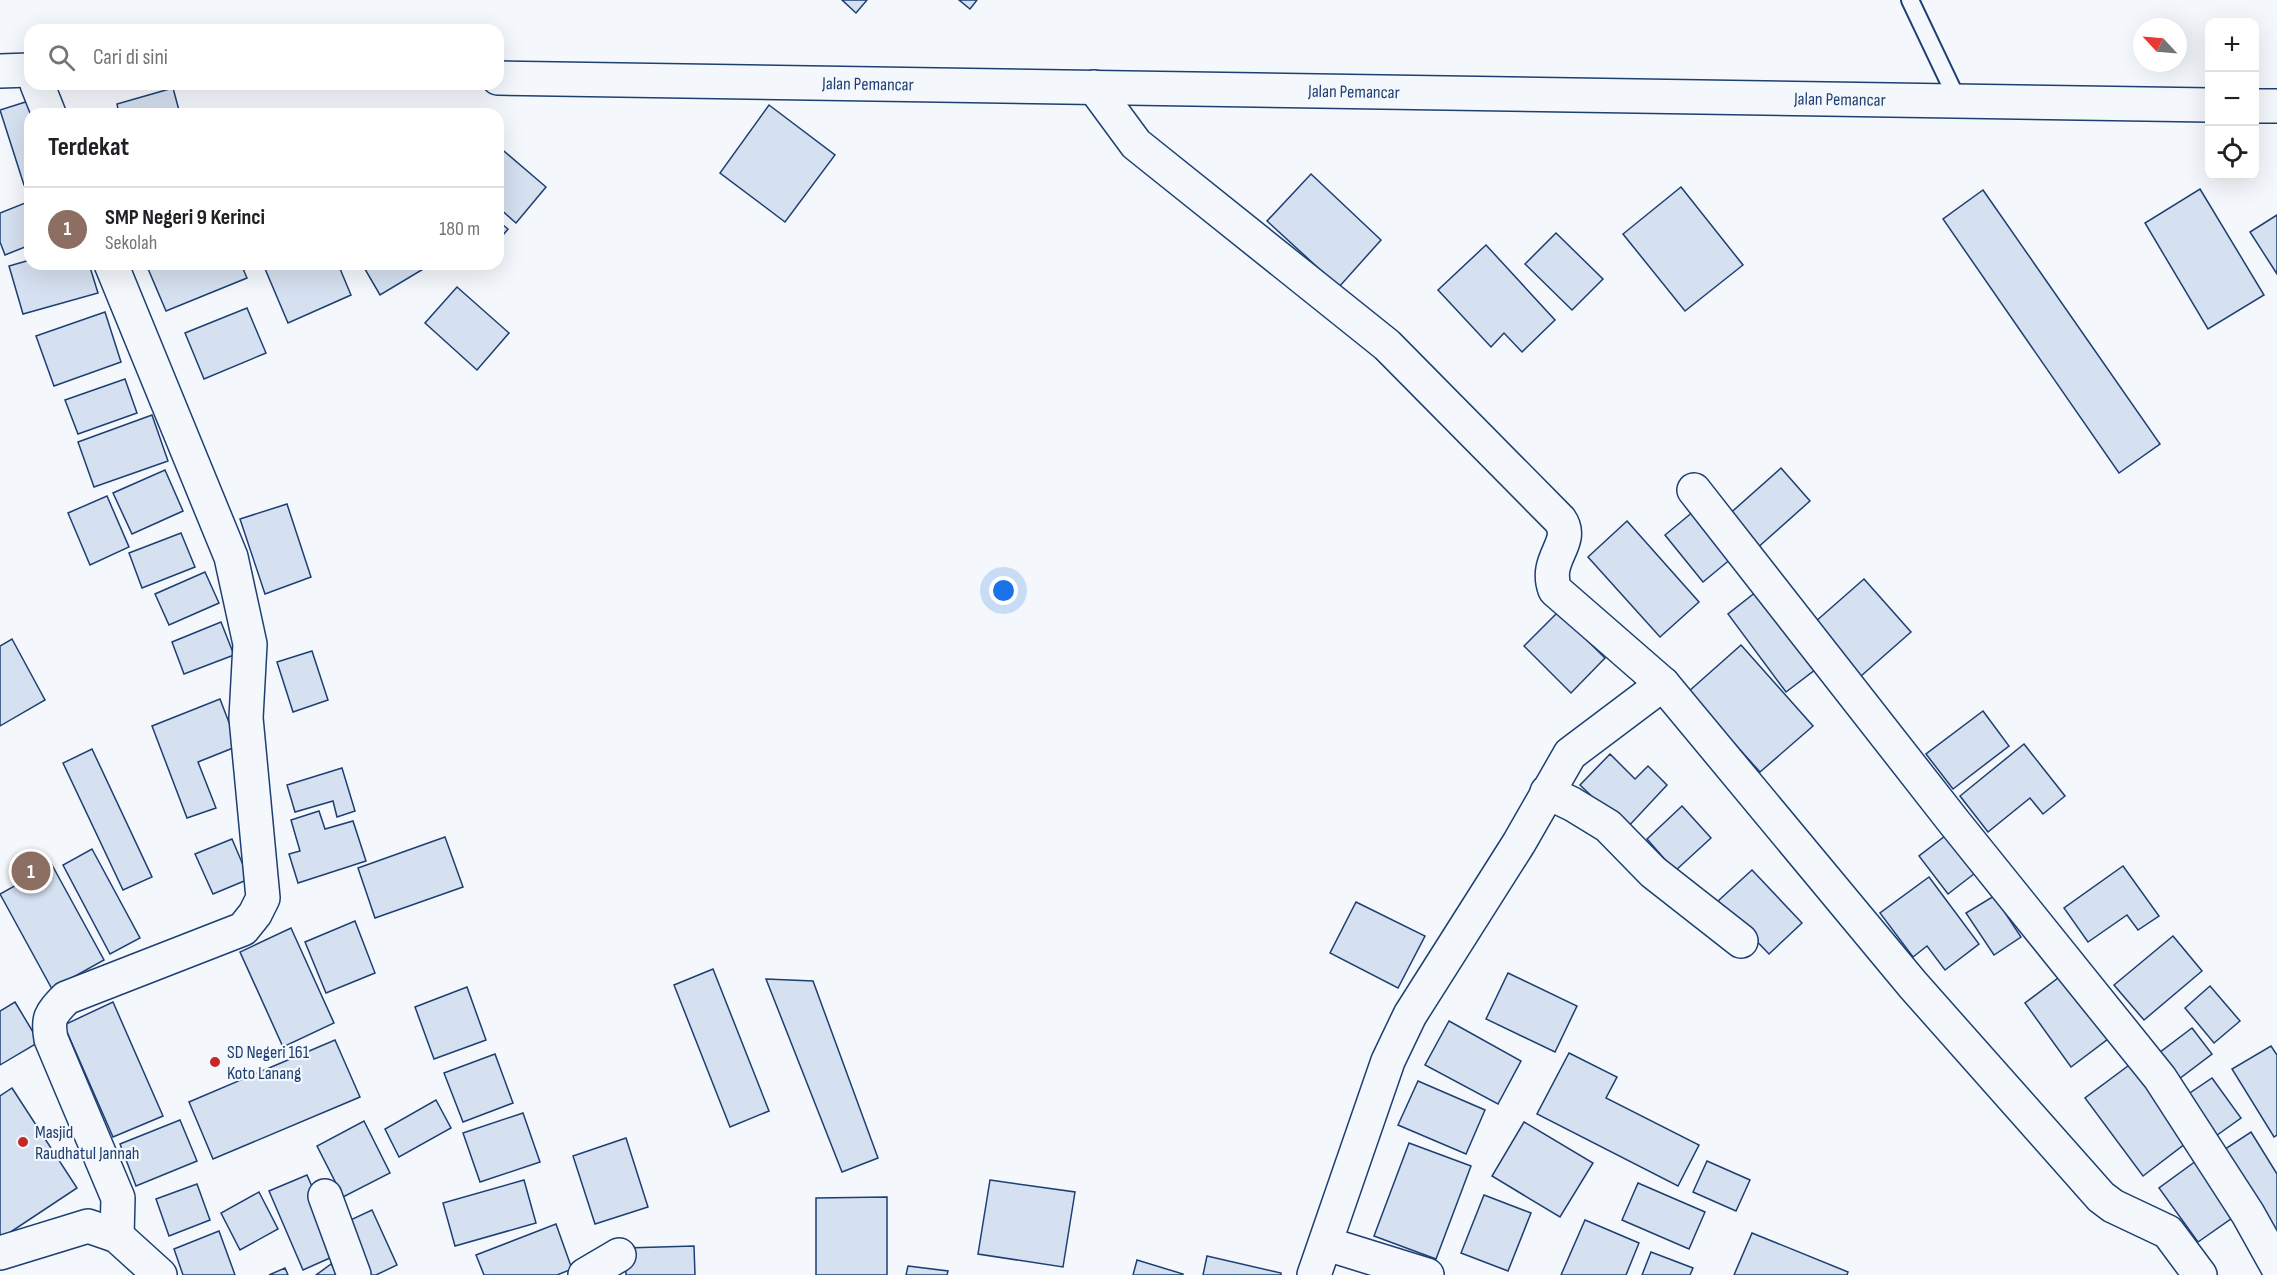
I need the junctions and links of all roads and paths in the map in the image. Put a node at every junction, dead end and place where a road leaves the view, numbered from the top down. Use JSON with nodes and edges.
{"nodes":[{"id":1,"x":1910,"y":0,"type":"edge"},
{"id":2,"x":0,"y":70,"type":"edge"},
{"id":3,"x":24,"y":70,"type":"edge"},
{"id":4,"x":504,"y":78,"type":"edge"},
{"id":5,"x":1094,"y":87,"type":"junction"},
{"id":6,"x":39,"y":90,"type":"edge"},
{"id":7,"x":1958,"y":101,"type":"junction"},
{"id":8,"x":2205,"y":105,"type":"edge"},
{"id":9,"x":2259,"y":106,"type":"edge"},
{"id":10,"x":2277,"y":106,"type":"edge"},
{"id":11,"x":47,"y":108,"type":"edge"},
{"id":12,"x":113,"y":270,"type":"edge"},
{"id":13,"x":1694,"y":490,"type":"dead end"},
{"id":14,"x":1663,"y":684,"type":"junction"},
{"id":15,"x":1547,"y":792,"type":"junction"},
{"id":16,"x":1741,"y":941,"type":"dead end"},
{"id":17,"x":325,"y":1196,"type":"dead end"},
{"id":18,"x":117,"y":1236,"type":"junction"},
{"id":19,"x":1327,"y":1245,"type":"junction"},
{"id":20,"x":0,"y":1253,"type":"edge"},
{"id":21,"x":619,"y":1255,"type":"dead end"},
{"id":22,"x":2277,"y":1266,"type":"edge"},
{"id":23,"x":160,"y":1275,"type":"edge"},
{"id":24,"x":354,"y":1275,"type":"edge"},
{"id":25,"x":585,"y":1275,"type":"edge"},
{"id":26,"x":1314,"y":1275,"type":"edge"},
{"id":27,"x":1427,"y":1275,"type":"edge"},
{"id":28,"x":2200,"y":1275,"type":"edge"}],
"edges":[{"from":1,"to":7,"type":"lane"},
{"from":2,"to":3,"type":"street"},
{"from":4,"to":5,"type":"street","name":"Jalan Pemancar"},
{"from":5,"to":7,"type":"street","name":"Jalan Pemancar"},
{"from":5,"to":14,"type":"street"},
{"from":6,"to":11,"type":"street"},
{"from":7,"to":8,"type":"street","name":"Jalan Pemancar"},
{"from":9,"to":10,"type":"street"},
{"from":12,"to":18,"type":"street"},
{"from":13,"to":22,"type":"street"},
{"from":14,"to":15,"type":"street"},
{"from":14,"to":28,"type":"street"},
{"from":15,"to":16,"type":"street"},
{"from":15,"to":19,"type":"street"},
{"from":17,"to":24,"type":"street"},
{"from":18,"to":20,"type":"street"},
{"from":18,"to":23,"type":"street"},
{"from":19,"to":26,"type":"street"},
{"from":19,"to":27,"type":"street"},
{"from":21,"to":25,"type":"street"}]}
